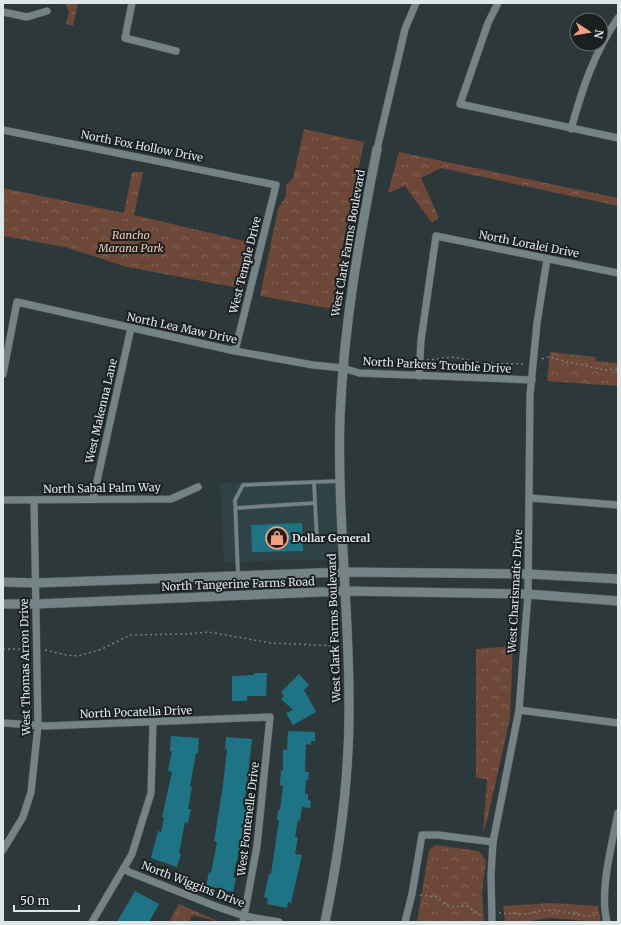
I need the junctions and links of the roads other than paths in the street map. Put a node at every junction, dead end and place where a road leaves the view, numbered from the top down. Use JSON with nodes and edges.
{"nodes":[{"id":1,"x":132,"y":3,"type":"edge"},
{"id":2,"x":416,"y":3,"type":"edge"},
{"id":3,"x":498,"y":3,"type":"edge"},
{"id":4,"x":47,"y":11,"type":"dead end"},
{"id":5,"x":3,"y":12,"type":"edge"},
{"id":6,"x":618,"y":18,"type":"edge"},
{"id":7,"x":176,"y":51,"type":"dead end"},
{"id":8,"x":571,"y":129,"type":"junction"},
{"id":9,"x":3,"y":130,"type":"edge"},
{"id":10,"x":618,"y":138,"type":"edge"},
{"id":11,"x":377,"y":149,"type":"joint"},
{"id":12,"x":276,"y":185,"type":"joint"},
{"id":13,"x":547,"y":259,"type":"junction"},
{"id":14,"x":618,"y":273,"type":"edge"},
{"id":15,"x":131,"y":328,"type":"junction"},
{"id":16,"x":235,"y":350,"type":"junction"},
{"id":17,"x":343,"y":368,"type":"junction"},
{"id":18,"x":3,"y":374,"type":"edge"},
{"id":19,"x":419,"y":376,"type":"junction"},
{"id":20,"x":532,"y":380,"type":"junction"},
{"id":21,"x":342,"y":481,"type":"junction"},
{"id":22,"x":314,"y":482,"type":"junction"},
{"id":23,"x":198,"y":487,"type":"dead end"},
{"id":24,"x":530,"y":498,"type":"junction"},
{"id":25,"x":93,"y":499,"type":"junction"},
{"id":26,"x":3,"y":500,"type":"edge"},
{"id":27,"x":34,"y":500,"type":"junction"},
{"id":28,"x":315,"y":503,"type":"junction"},
{"id":29,"x":618,"y":505,"type":"edge"},
{"id":30,"x":236,"y":508,"type":"junction"},
{"id":31,"x":317,"y":542,"type":"dead end"},
{"id":32,"x":344,"y":572,"type":"junction"},
{"id":33,"x":528,"y":574,"type":"junction"},
{"id":34,"x":238,"y":576,"type":"junction"},
{"id":35,"x":618,"y":579,"type":"edge"},
{"id":36,"x":3,"y":582,"type":"edge"},
{"id":37,"x":35,"y":583,"type":"junction"},
{"id":38,"x":345,"y":591,"type":"junction"},
{"id":39,"x":528,"y":594,"type":"junction"},
{"id":40,"x":618,"y":601,"type":"edge"},
{"id":41,"x":3,"y":604,"type":"edge"},
{"id":42,"x":36,"y":604,"type":"junction"},
{"id":43,"x":520,"y":710,"type":"junction"},
{"id":44,"x":270,"y":717,"type":"joint"},
{"id":45,"x":153,"y":722,"type":"junction"},
{"id":46,"x":3,"y":723,"type":"edge"},
{"id":47,"x":618,"y":723,"type":"edge"},
{"id":48,"x":38,"y":726,"type":"junction"},
{"id":49,"x":618,"y":813,"type":"edge"},
{"id":50,"x":493,"y":842,"type":"junction"},
{"id":51,"x":3,"y":850,"type":"edge"},
{"id":52,"x":124,"y":868,"type":"junction"},
{"id":53,"x":606,"y":918,"type":"edge"},
{"id":54,"x":243,"y":919,"type":"edge"},
{"id":55,"x":92,"y":922,"type":"edge"},
{"id":56,"x":279,"y":922,"type":"edge"},
{"id":57,"x":325,"y":922,"type":"edge"},
{"id":58,"x":405,"y":922,"type":"edge"},
{"id":59,"x":492,"y":922,"type":"edge"}],
"edges":[{"from":1,"to":7,"type":"street"},
{"from":2,"to":11,"type":"street","name":"West Clark Farms Boulevard"},
{"from":3,"to":8,"type":"street"},
{"from":4,"to":5,"type":"street"},
{"from":6,"to":8,"type":"street"},
{"from":8,"to":10,"type":"street"},
{"from":9,"to":12,"type":"street","name":"North Fox Hollow Drive"},
{"from":11,"to":17,"type":"street","name":"West Clark Farms Boulevard"},
{"from":12,"to":16,"type":"street","name":"West Temple Drive"},
{"from":13,"to":14,"type":"street","name":"North Loralei Drive"},
{"from":13,"to":19,"type":"street","name":"North Loralei Drive"},
{"from":13,"to":20,"type":"street","name":"West Charismatic Drive"},
{"from":15,"to":16,"type":"street","name":"North Lea Maw Drive"},
{"from":15,"to":18,"type":"street","name":"North Lea Maw Drive"},
{"from":15,"to":25,"type":"street","name":"West Makenna Lane"},
{"from":16,"to":17,"type":"street","name":"North Lea Maw Drive"},
{"from":17,"to":19,"type":"street","name":"North Parkers Trouble Drive"},
{"from":17,"to":21,"type":"street","name":"West Clark Farms Boulevard"},
{"from":19,"to":20,"type":"street","name":"North Parkers Trouble Drive"},
{"from":20,"to":24,"type":"street","name":"West Charismatic Drive"},
{"from":21,"to":22,"type":"lane"},
{"from":21,"to":32,"type":"street","name":"West Clark Farms Boulevard"},
{"from":22,"to":28,"type":"lane"},
{"from":22,"to":30,"type":"lane"},
{"from":23,"to":25,"type":"street","name":"North Sabal Palm Way"},
{"from":24,"to":29,"type":"street"},
{"from":24,"to":33,"type":"street","name":"West Charismatic Drive"},
{"from":25,"to":27,"type":"street","name":"North Sabal Palm Way"},
{"from":26,"to":27,"type":"street","name":"North Sabal Palm Way"},
{"from":27,"to":37,"type":"street","name":"West Thomas Arron Drive"},
{"from":28,"to":30,"type":"lane"},
{"from":28,"to":31,"type":"lane"},
{"from":30,"to":34,"type":"lane"},
{"from":32,"to":33,"type":"street","name":"North Tangerine Farms Road"},
{"from":32,"to":34,"type":"street","name":"North Tangerine Farms Road"},
{"from":32,"to":38,"type":"street","name":"West Clark Farms Boulevard"},
{"from":33,"to":35,"type":"street","name":"North Tangerine Farms Road"},
{"from":33,"to":39,"type":"street","name":"West Charismatic Drive"},
{"from":34,"to":37,"type":"street","name":"North Tangerine Farms Road"},
{"from":36,"to":37,"type":"street","name":"North Tangerine Farms Road"},
{"from":37,"to":42,"type":"street","name":"West Thomas Arron Drive"},
{"from":38,"to":39,"type":"street","name":"North Tangerine Farms Road"},
{"from":38,"to":42,"type":"street","name":"North Tangerine Farms Road"},
{"from":38,"to":57,"type":"street","name":"West Clark Farms Boulevard"},
{"from":39,"to":40,"type":"street","name":"North Tangerine Farms Road"},
{"from":39,"to":43,"type":"street","name":"West Charismatic Drive"},
{"from":41,"to":42,"type":"street","name":"North Tangerine Farms Road"},
{"from":42,"to":48,"type":"street","name":"West Thomas Arron Drive"},
{"from":43,"to":47,"type":"street"},
{"from":43,"to":50,"type":"street","name":"West Charismatic Drive"},
{"from":44,"to":45,"type":"street","name":"North Pocatella Drive"},
{"from":44,"to":54,"type":"street","name":"West Fontenelle Drive"},
{"from":45,"to":48,"type":"street","name":"North Pocatella Drive"},
{"from":45,"to":52,"type":"street"},
{"from":46,"to":48,"type":"street","name":"North Pocatella Drive"},
{"from":48,"to":51,"type":"street","name":"West Thomas Arron Drive"},
{"from":49,"to":53,"type":"street"},
{"from":50,"to":58,"type":"street"},
{"from":50,"to":59,"type":"street","name":"West Charismatic Drive"},
{"from":52,"to":54,"type":"street","name":"North Wiggins Drive"},
{"from":52,"to":55,"type":"street"},
{"from":54,"to":56,"type":"street","name":"North Wiggins Drive"}]}
